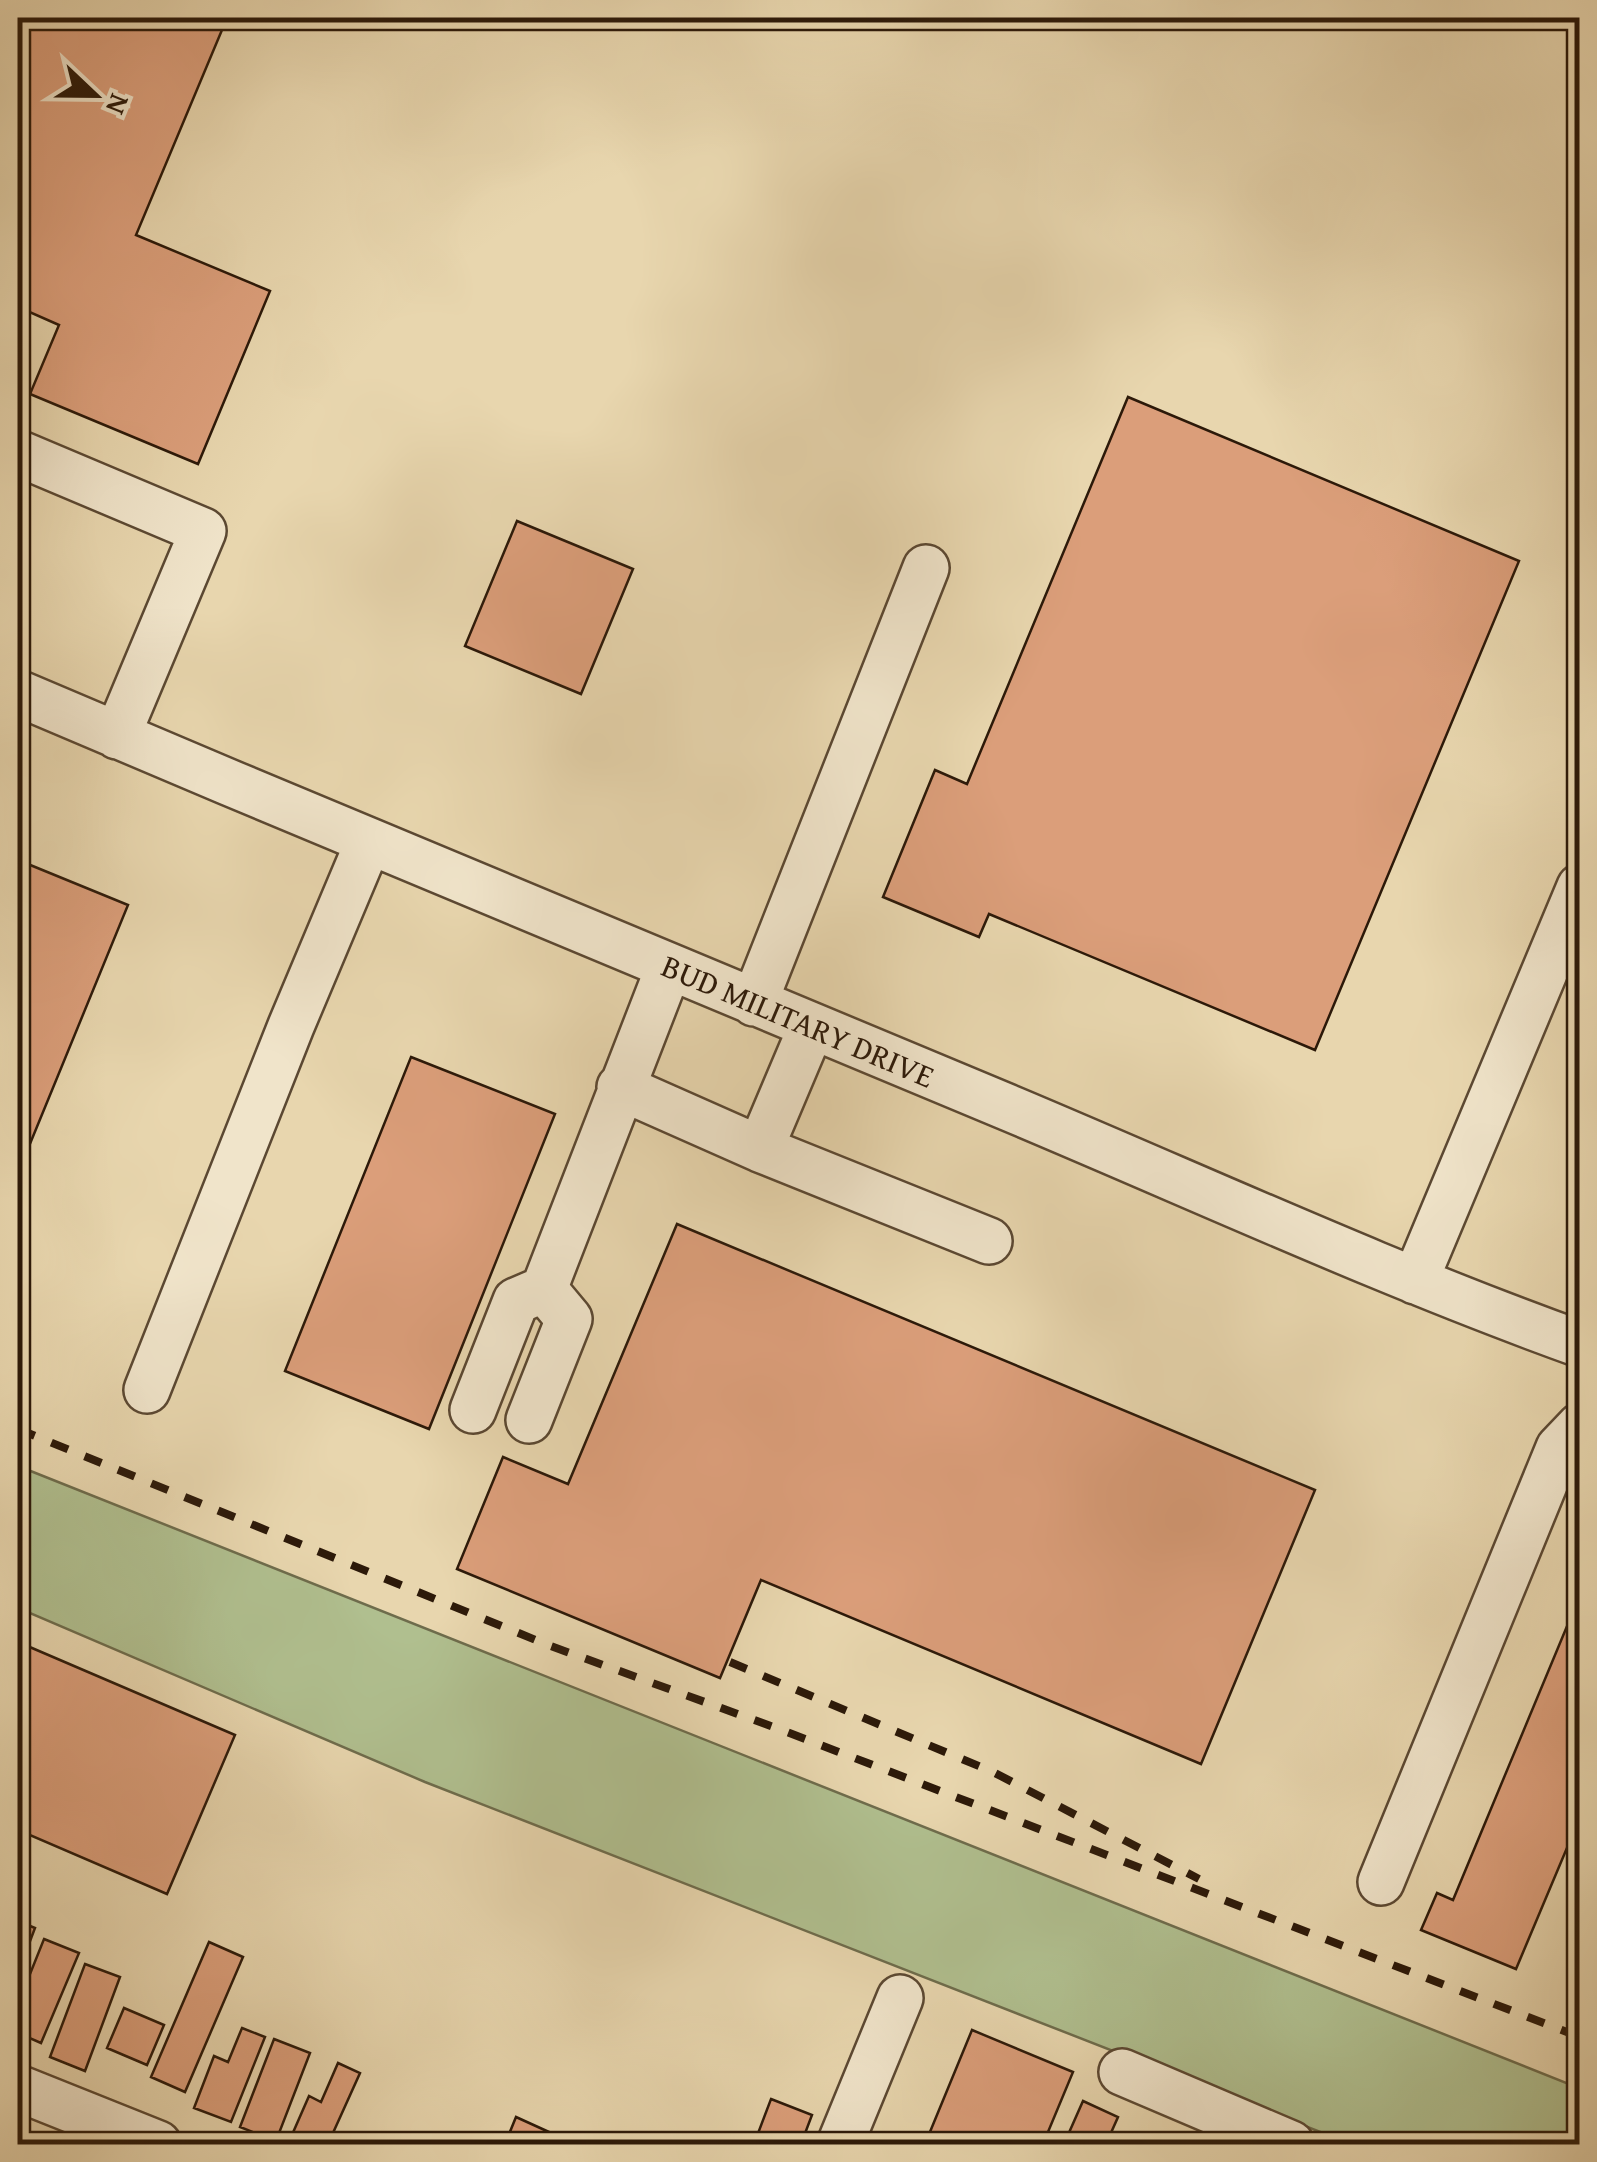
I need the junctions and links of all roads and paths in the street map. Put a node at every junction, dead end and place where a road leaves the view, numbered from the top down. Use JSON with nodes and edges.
{"nodes":[{"id":1,"x":18,"y":454,"type":"edge"},
{"id":2,"x":926,"y":568,"type":"dead end"},
{"id":3,"x":18,"y":693,"type":"edge"},
{"id":4,"x":117,"y":736,"type":"junction"},
{"id":5,"x":368,"y":842,"type":"junction"},
{"id":6,"x":1580,"y":887,"type":"edge"},
{"id":7,"x":669,"y":967,"type":"junction"},
{"id":8,"x":754,"y":1002,"type":"junction"},
{"id":9,"x":812,"y":1026,"type":"junction"},
{"id":10,"x":620,"y":1087,"type":"junction"},
{"id":11,"x":760,"y":1149,"type":"junction"},
{"id":12,"x":988,"y":1241,"type":"dead end"},
{"id":13,"x":1415,"y":1282,"type":"junction"},
{"id":14,"x":544,"y":1288,"type":"junction"},
{"id":15,"x":1580,"y":1344,"type":"edge"},
{"id":16,"x":147,"y":1390,"type":"dead end"},
{"id":17,"x":473,"y":1410,"type":"dead end"},
{"id":18,"x":529,"y":1420,"type":"dead end"},
{"id":19,"x":1580,"y":1426,"type":"edge"},
{"id":20,"x":1381,"y":1882,"type":"dead end"},
{"id":21,"x":900,"y":1998,"type":"dead end"},
{"id":22,"x":1122,"y":2072,"type":"dead end"},
{"id":23,"x":18,"y":2088,"type":"edge"},
{"id":24,"x":158,"y":2144,"type":"edge"},
{"id":25,"x":840,"y":2144,"type":"edge"},
{"id":26,"x":1291,"y":2144,"type":"edge"}],
"edges":[{"from":1,"to":4,"type":"street"},
{"from":2,"to":8,"type":"street"},
{"from":3,"to":4,"type":"street","name":"BUD MILITARY DRIVE"},
{"from":4,"to":5,"type":"street","name":"BUD MILITARY DRIVE"},
{"from":5,"to":7,"type":"street","name":"BUD MILITARY DRIVE"},
{"from":5,"to":16,"type":"street"},
{"from":6,"to":13,"type":"street"},
{"from":7,"to":8,"type":"street","name":"BUD MILITARY DRIVE"},
{"from":7,"to":10,"type":"street"},
{"from":8,"to":9,"type":"street","name":"BUD MILITARY DRIVE"},
{"from":9,"to":11,"type":"street"},
{"from":9,"to":13,"type":"street","name":"BUD MILITARY DRIVE"},
{"from":10,"to":11,"type":"street"},
{"from":10,"to":14,"type":"street"},
{"from":11,"to":12,"type":"street"},
{"from":13,"to":15,"type":"street","name":"BUD MILITARY DRIVE"},
{"from":14,"to":17,"type":"street"},
{"from":14,"to":18,"type":"street"},
{"from":19,"to":20,"type":"street"},
{"from":21,"to":25,"type":"street"},
{"from":22,"to":26,"type":"street"},
{"from":23,"to":24,"type":"street"}]}
